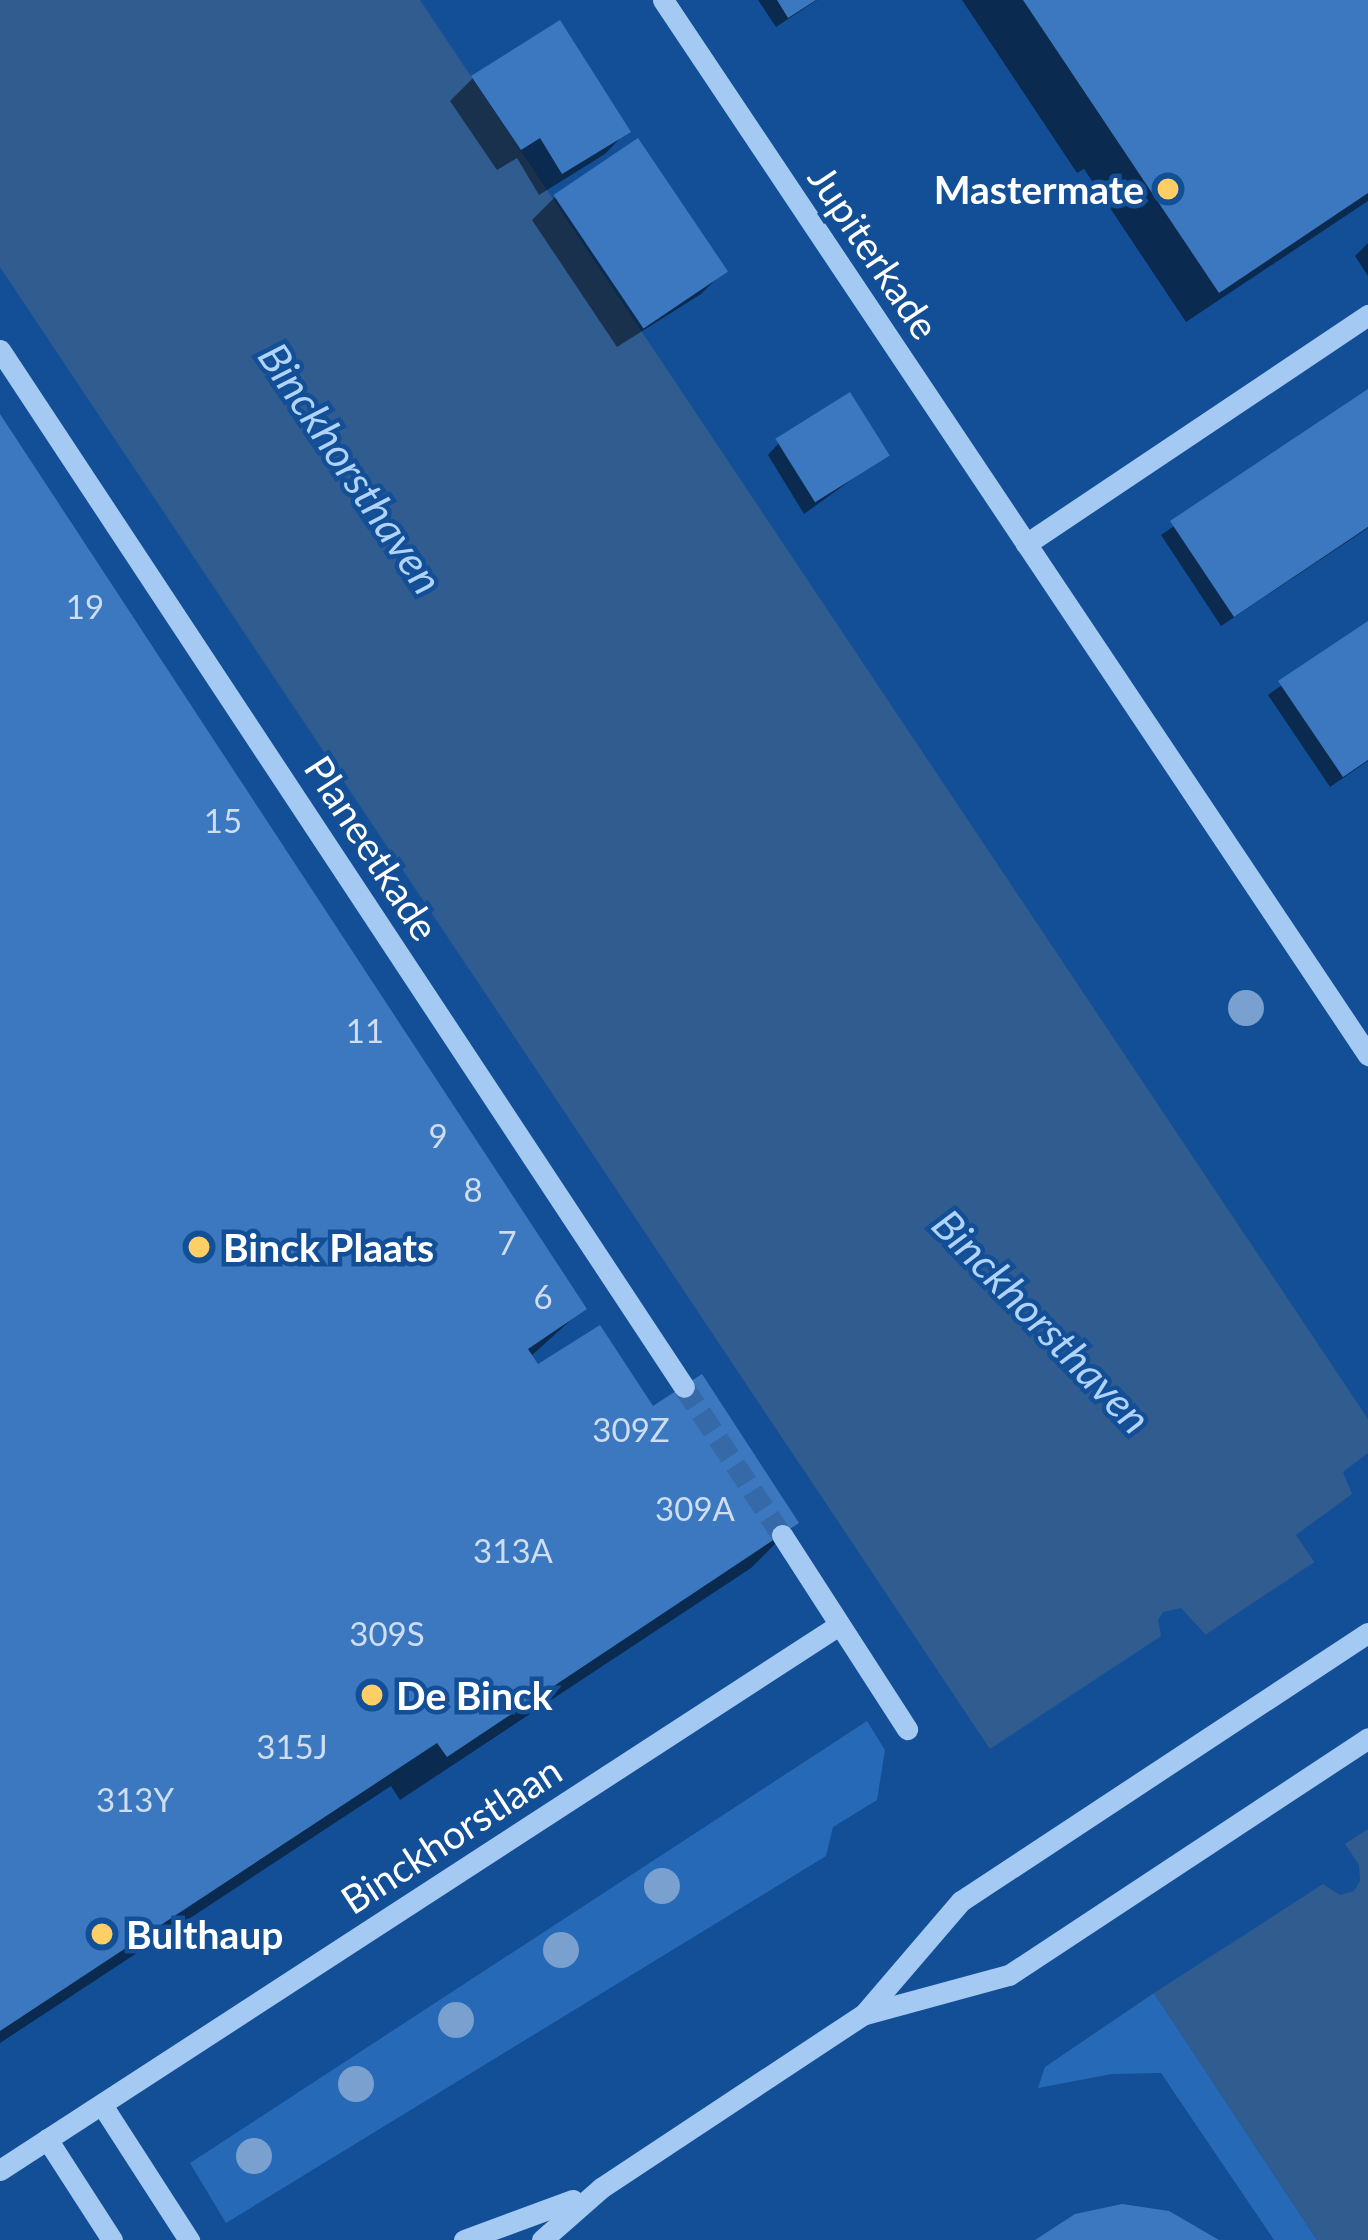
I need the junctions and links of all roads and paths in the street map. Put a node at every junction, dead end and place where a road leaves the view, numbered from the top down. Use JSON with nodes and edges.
{"nodes":[{"id":1,"x":663,"y":0,"type":"edge"},
{"id":2,"x":1368,"y":315,"type":"edge"},
{"id":3,"x":0,"y":350,"type":"edge"},
{"id":4,"x":1026,"y":544,"type":"junction"},
{"id":5,"x":1368,"y":1055,"type":"edge"},
{"id":6,"x":684,"y":1387,"type":"tunnel mouth"},
{"id":7,"x":782,"y":1535,"type":"tunnel mouth"},
{"id":8,"x":839,"y":1625,"type":"junction"},
{"id":9,"x":1366,"y":1635,"type":"edge"},
{"id":10,"x":907,"y":1729,"type":"dead end"},
{"id":11,"x":1368,"y":1738,"type":"edge"},
{"id":12,"x":864,"y":2014,"type":"junction"},
{"id":13,"x":102,"y":2104,"type":"junction"},
{"id":14,"x":47,"y":2139,"type":"junction"},
{"id":15,"x":0,"y":2170,"type":"edge"},
{"id":16,"x":601,"y":2188,"type":"junction"},
{"id":17,"x":112,"y":2240,"type":"edge"},
{"id":18,"x":189,"y":2240,"type":"edge"},
{"id":19,"x":464,"y":2240,"type":"edge"},
{"id":20,"x":542,"y":2240,"type":"edge"}],
"edges":[{"from":1,"to":4,"type":"street","name":"Jupiterkade"},
{"from":2,"to":4,"type":"street"},
{"from":3,"to":6,"type":"street","name":"Planeetkade"},
{"from":4,"to":5,"type":"street","name":"Jupiterkade"},
{"from":7,"to":8,"type":"street"},
{"from":8,"to":10,"type":"street"},
{"from":8,"to":13,"type":"street","name":"Binckhorstlaan"},
{"from":9,"to":12,"type":"street"},
{"from":11,"to":12,"type":"street"},
{"from":12,"to":16,"type":"street"},
{"from":13,"to":14,"type":"street","name":"Binckhorstlaan"},
{"from":13,"to":18,"type":"street"},
{"from":14,"to":15,"type":"street","name":"Binckhorstlaan"},
{"from":14,"to":17,"type":"street"},
{"from":16,"to":19,"type":"street"},
{"from":16,"to":20,"type":"street"}]}
